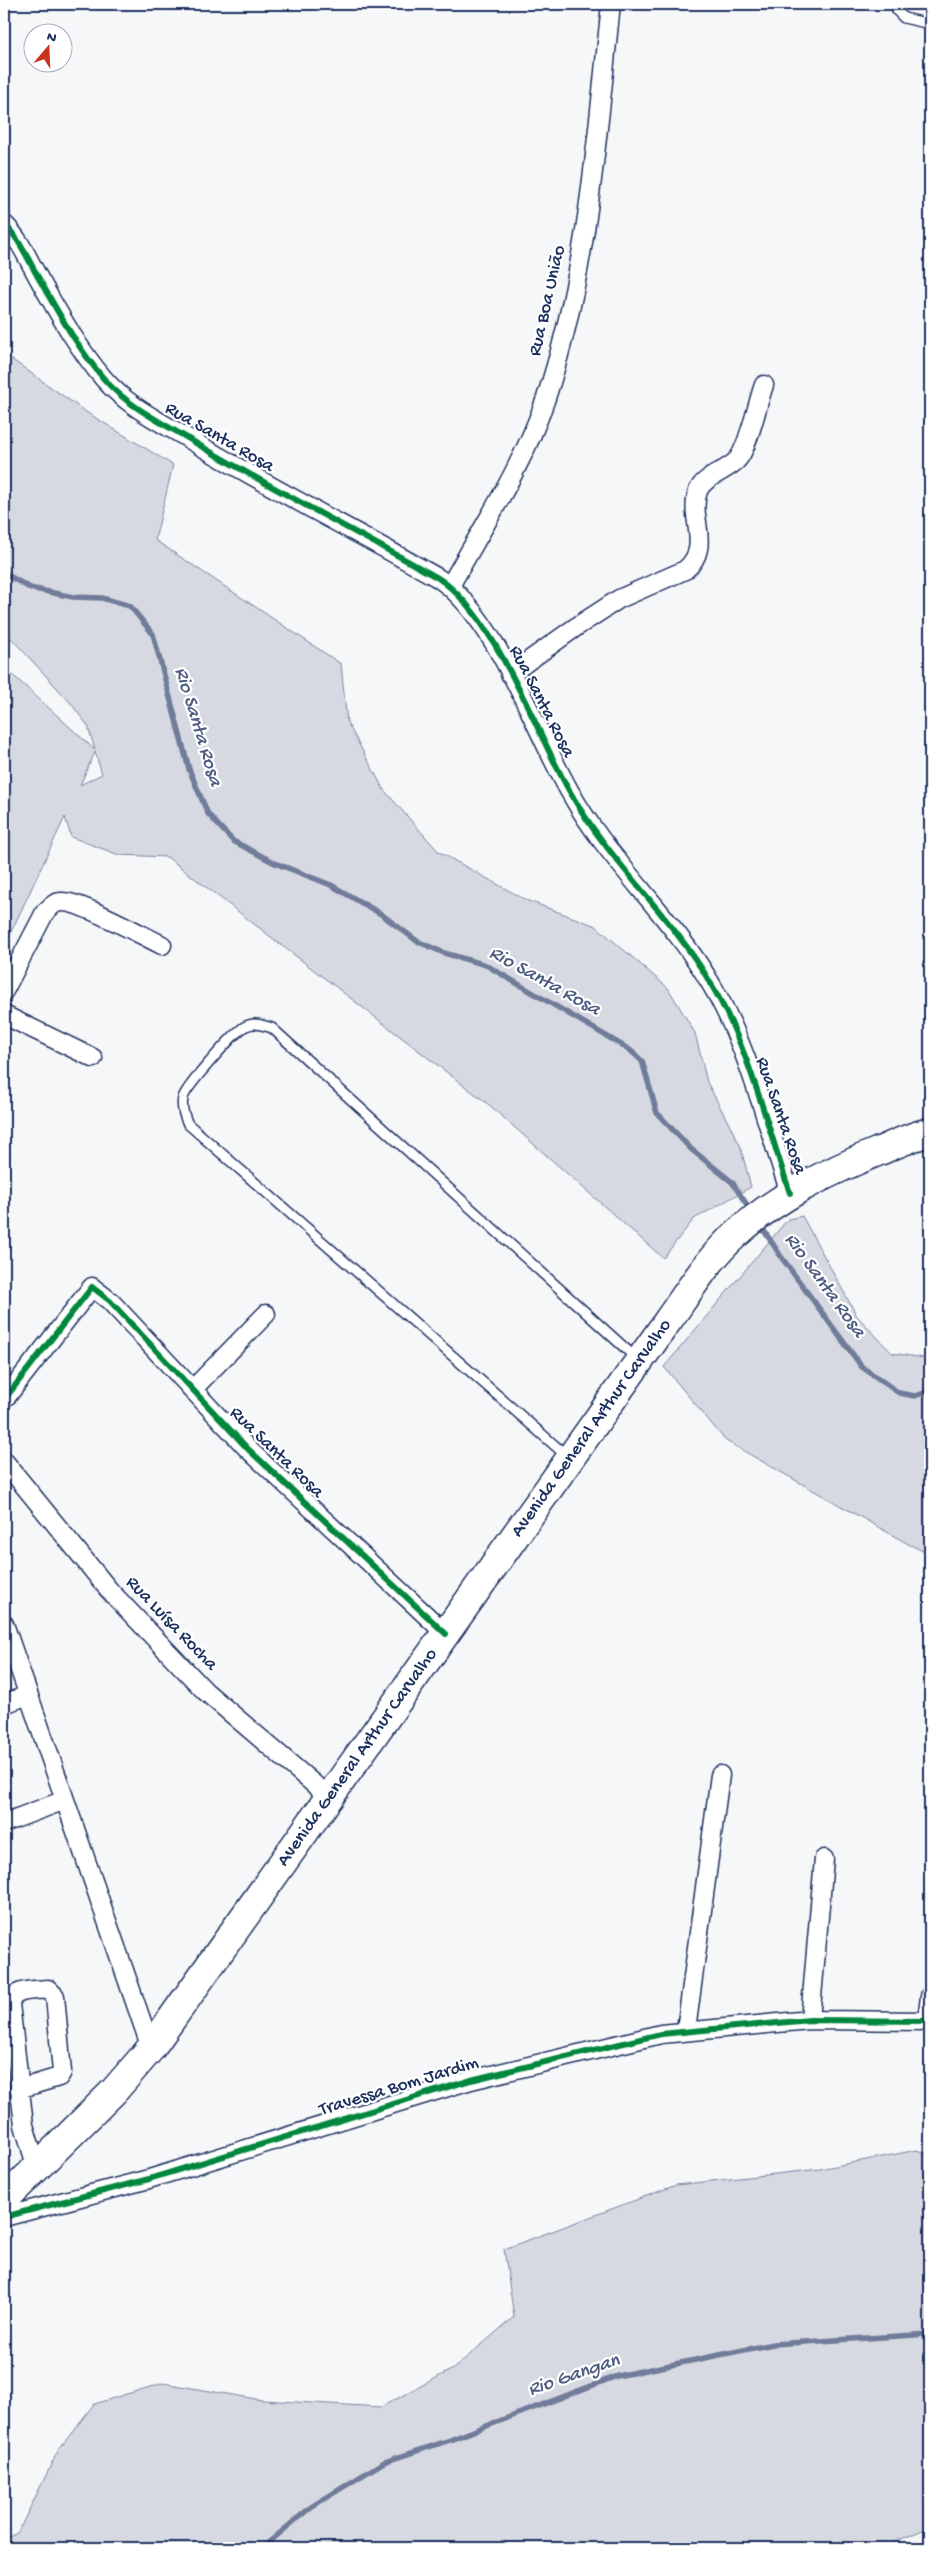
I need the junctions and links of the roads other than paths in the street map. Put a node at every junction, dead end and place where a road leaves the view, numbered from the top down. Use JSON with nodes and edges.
{"nodes":[{"id":1,"x":611,"y":4,"type":"edge"},
{"id":2,"x":897,"y":4,"type":"edge"},
{"id":3,"x":930,"y":24,"type":"edge"},
{"id":4,"x":4,"y":224,"type":"edge"},
{"id":5,"x":764,"y":385,"type":"dead end"},
{"id":6,"x":450,"y":586,"type":"junction"},
{"id":7,"x":510,"y":674,"type":"junction"},
{"id":8,"x":162,"y":945,"type":"dead end"},
{"id":9,"x":4,"y":991,"type":"edge"},
{"id":10,"x":4,"y":1015,"type":"edge"},
{"id":11,"x":93,"y":1058,"type":"dead end"},
{"id":12,"x":930,"y":1132,"type":"edge"},
{"id":13,"x":782,"y":1198,"type":"junction"},
{"id":14,"x":266,"y":1314,"type":"dead end"},
{"id":15,"x":639,"y":1361,"type":"junction"},
{"id":16,"x":192,"y":1390,"type":"junction"},
{"id":17,"x":7,"y":1396,"type":"dead end"},
{"id":18,"x":570,"y":1458,"type":"junction"},
{"id":19,"x":4,"y":1460,"type":"edge"},
{"id":20,"x":4,"y":1624,"type":"edge"},
{"id":21,"x":446,"y":1634,"type":"junction"},
{"id":22,"x":28,"y":1695,"type":"junction"},
{"id":23,"x":4,"y":1704,"type":"edge"},
{"id":24,"x":720,"y":1776,"type":"dead end"},
{"id":25,"x":329,"y":1798,"type":"junction"},
{"id":26,"x":65,"y":1800,"type":"junction"},
{"id":27,"x":4,"y":1824,"type":"edge"},
{"id":28,"x":824,"y":1859,"type":"dead end"},
{"id":29,"x":930,"y":1996,"type":"edge"},
{"id":30,"x":810,"y":2020,"type":"junction"},
{"id":31,"x":929,"y":2021,"type":"edge"},
{"id":32,"x":686,"y":2030,"type":"junction"},
{"id":33,"x":151,"y":2048,"type":"junction"},
{"id":34,"x":19,"y":2089,"type":"junction"},
{"id":35,"x":37,"y":2169,"type":"junction"},
{"id":36,"x":4,"y":2200,"type":"edge"},
{"id":37,"x":4,"y":2217,"type":"edge"}],
"edges":[{"from":1,"to":6,"type":"street","name":"Rua Boa União"},
{"from":2,"to":3,"type":"lane"},
{"from":4,"to":6,"type":"street","name":"Rua Santa Rosa"},
{"from":5,"to":7,"type":"street"},
{"from":6,"to":7,"type":"street","name":"Rua Santa Rosa"},
{"from":7,"to":13,"type":"street","name":"Rua Santa Rosa"},
{"from":8,"to":9,"type":"street"},
{"from":10,"to":11,"type":"street"},
{"from":12,"to":13,"type":"main road","name":"Avenida General Arthur Carvalho"},
{"from":13,"to":15,"type":"main road","name":"Avenida General Arthur Carvalho"},
{"from":14,"to":16,"type":"street"},
{"from":15,"to":18,"type":"main road","name":"Avenida General Arthur Carvalho"},
{"from":15,"to":18,"type":"lane"},
{"from":16,"to":17,"type":"street","name":"Rua Santa Rosa"},
{"from":16,"to":21,"type":"street","name":"Rua Santa Rosa"},
{"from":18,"to":21,"type":"main road","name":"Avenida General Arthur Carvalho"},
{"from":19,"to":25,"type":"street","name":"Rua Luísa Rocha"},
{"from":20,"to":22,"type":"street"},
{"from":21,"to":25,"type":"main road","name":"Avenida General Arthur Carvalho"},
{"from":22,"to":23,"type":"street"},
{"from":22,"to":26,"type":"street"},
{"from":24,"to":32,"type":"street"},
{"from":25,"to":33,"type":"main road","name":"Avenida General Arthur Carvalho"},
{"from":26,"to":27,"type":"street"},
{"from":26,"to":33,"type":"street"},
{"from":28,"to":30,"type":"street"},
{"from":29,"to":31,"type":"street"},
{"from":30,"to":31,"type":"street","name":"Travessa Bom Jardim"},
{"from":30,"to":32,"type":"street","name":"Travessa Bom Jardim"},
{"from":32,"to":37,"type":"street","name":"Travessa Bom Jardim"},
{"from":33,"to":35,"type":"main road","name":"Avenida General Arthur Carvalho"},
{"from":34,"to":34,"type":"street"},
{"from":34,"to":35,"type":"street"},
{"from":35,"to":36,"type":"main road","name":"Avenida General Arthur Carvalho"}]}
